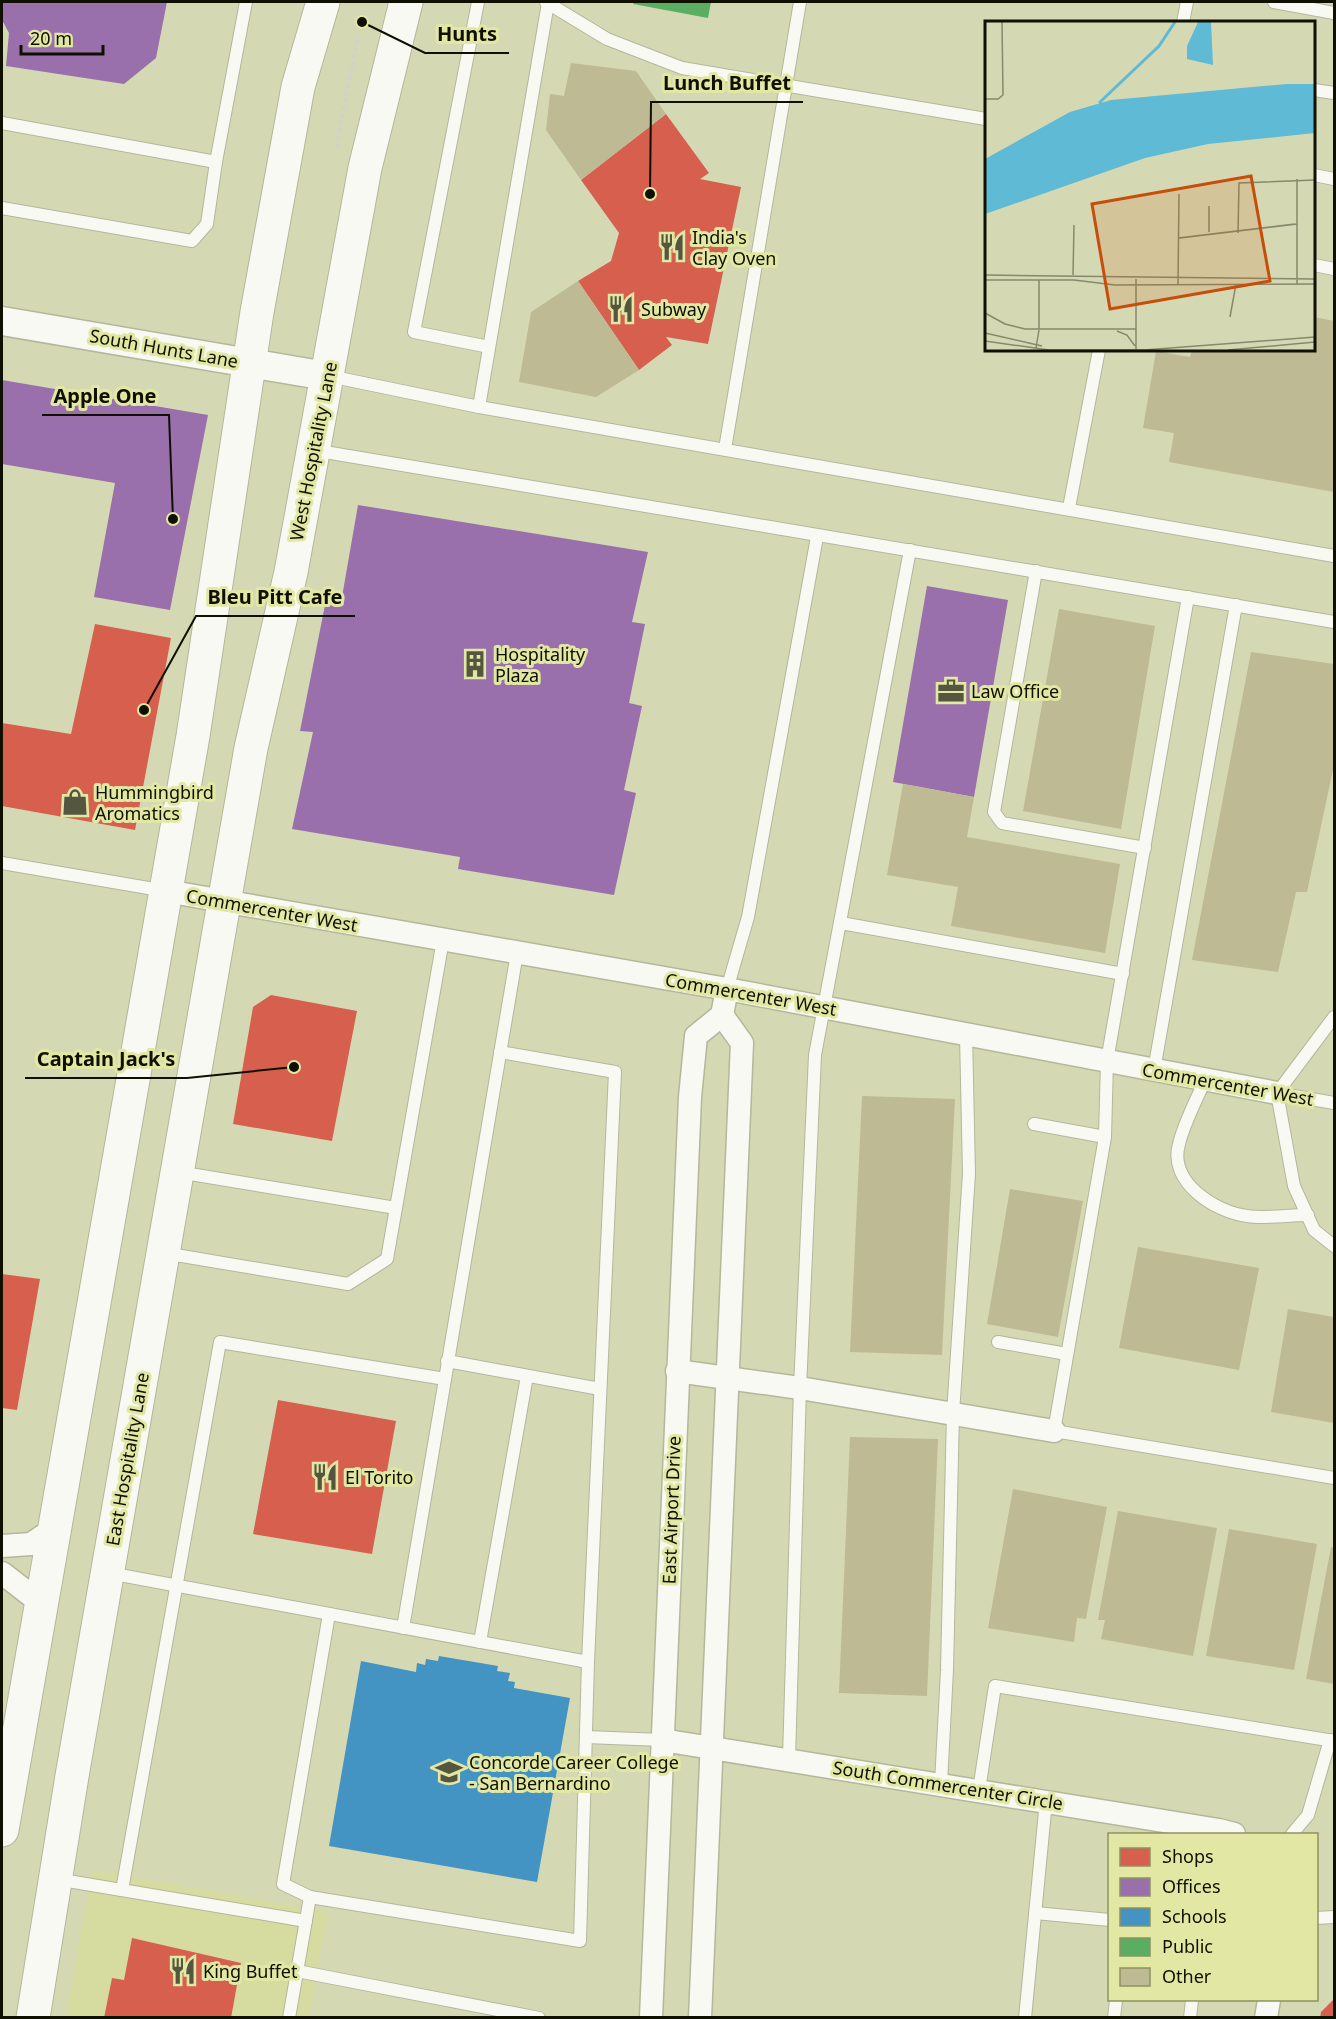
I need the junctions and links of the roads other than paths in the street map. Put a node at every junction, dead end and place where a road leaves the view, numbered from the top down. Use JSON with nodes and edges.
{"nodes":[{"id":1,"x":246,"y":2,"type":"edge"},
{"id":2,"x":323,"y":2,"type":"edge"},
{"id":3,"x":406,"y":2,"type":"edge"},
{"id":4,"x":478,"y":2,"type":"edge"},
{"id":5,"x":547,"y":2,"type":"edge"},
{"id":6,"x":800,"y":2,"type":"edge"},
{"id":7,"x":1187,"y":2,"type":"edge"},
{"id":8,"x":1274,"y":2,"type":"edge"},
{"id":9,"x":1335,"y":13,"type":"edge"},
{"id":10,"x":1183,"y":21,"type":"edge"},
{"id":11,"x":787,"y":84,"type":"junction"},
{"id":12,"x":1315,"y":90,"type":"edge"},
{"id":13,"x":1335,"y":93,"type":"edge"},
{"id":14,"x":985,"y":118,"type":"edge"},
{"id":15,"x":2,"y":123,"type":"edge"},
{"id":16,"x":216,"y":162,"type":"junction"},
{"id":17,"x":1315,"y":175,"type":"edge"},
{"id":18,"x":1335,"y":179,"type":"edge"},
{"id":19,"x":2,"y":208,"type":"edge"},
{"id":20,"x":1315,"y":265,"type":"edge"},
{"id":21,"x":1335,"y":269,"type":"edge"},
{"id":22,"x":2,"y":321,"type":"edge"},
{"id":23,"x":489,"y":347,"type":"junction"},
{"id":24,"x":1099,"y":351,"type":"edge"},
{"id":25,"x":250,"y":363,"type":"junction"},
{"id":26,"x":326,"y":376,"type":"junction"},
{"id":27,"x":479,"y":407,"type":"junction"},
{"id":28,"x":725,"y":449,"type":"junction"},
{"id":29,"x":312,"y":450,"type":"junction"},
{"id":30,"x":1069,"y":508,"type":"junction"},
{"id":31,"x":817,"y":537,"type":"junction"},
{"id":32,"x":910,"y":550,"type":"junction"},
{"id":33,"x":1335,"y":556,"type":"edge"},
{"id":34,"x":1036,"y":571,"type":"junction"},
{"id":35,"x":1188,"y":597,"type":"junction"},
{"id":36,"x":1236,"y":605,"type":"junction"},
{"id":37,"x":1335,"y":622,"type":"edge"},
{"id":38,"x":1145,"y":848,"type":"junction"},
{"id":39,"x":2,"y":863,"type":"edge"},
{"id":40,"x":166,"y":891,"type":"junction"},
{"id":41,"x":224,"y":901,"type":"junction"},
{"id":42,"x":841,"y":923,"type":"junction"},
{"id":43,"x":443,"y":940,"type":"junction"},
{"id":44,"x":517,"y":952,"type":"junction"},
{"id":45,"x":1123,"y":974,"type":"junction"},
{"id":46,"x":727,"y":988,"type":"junction"},
{"id":47,"x":825,"y":1007,"type":"junction"},
{"id":48,"x":722,"y":1015,"type":"junction"},
{"id":49,"x":1335,"y":1017,"type":"edge"},
{"id":50,"x":966,"y":1034,"type":"junction"},
{"id":51,"x":500,"y":1052,"type":"junction"},
{"id":52,"x":1107,"y":1061,"type":"junction"},
{"id":53,"x":1154,"y":1070,"type":"junction"},
{"id":54,"x":1205,"y":1080,"type":"junction"},
{"id":55,"x":1276,"y":1094,"type":"junction"},
{"id":56,"x":1335,"y":1103,"type":"edge"},
{"id":57,"x":1034,"y":1124,"type":"dead end"},
{"id":58,"x":1105,"y":1137,"type":"junction"},
{"id":59,"x":177,"y":1172,"type":"junction"},
{"id":60,"x":396,"y":1208,"type":"junction"},
{"id":61,"x":1308,"y":1215,"type":"junction"},
{"id":62,"x":1335,"y":1246,"type":"edge"},
{"id":63,"x":163,"y":1253,"type":"junction"},
{"id":64,"x":998,"y":1342,"type":"dead end"},
{"id":65,"x":1067,"y":1354,"type":"junction"},
{"id":66,"x":447,"y":1361,"type":"junction"},
{"id":67,"x":677,"y":1371,"type":"junction"},
{"id":68,"x":526,"y":1376,"type":"junction"},
{"id":69,"x":726,"y":1378,"type":"junction"},
{"id":70,"x":445,"y":1379,"type":"junction"},
{"id":71,"x":800,"y":1388,"type":"junction"},
{"id":72,"x":600,"y":1389,"type":"junction"},
{"id":73,"x":953,"y":1413,"type":"junction"},
{"id":74,"x":1054,"y":1431,"type":"junction"},
{"id":75,"x":1335,"y":1478,"type":"edge"},
{"id":76,"x":55,"y":1528,"type":"junction"},
{"id":77,"x":2,"y":1546,"type":"edge"},
{"id":78,"x":108,"y":1573,"type":"junction"},
{"id":79,"x":2,"y":1574,"type":"edge"},
{"id":80,"x":177,"y":1586,"type":"junction"},
{"id":81,"x":42,"y":1604,"type":"junction"},
{"id":82,"x":329,"y":1614,"type":"junction"},
{"id":83,"x":403,"y":1628,"type":"junction"},
{"id":84,"x":480,"y":1642,"type":"junction"},
{"id":85,"x":588,"y":1662,"type":"junction"},
{"id":86,"x":586,"y":1737,"type":"junction"},
{"id":87,"x":662,"y":1740,"type":"junction"},
{"id":88,"x":1332,"y":1741,"type":"edge"},
{"id":89,"x":711,"y":1747,"type":"junction"},
{"id":90,"x":789,"y":1758,"type":"junction"},
{"id":91,"x":941,"y":1783,"type":"junction"},
{"id":92,"x":979,"y":1790,"type":"junction"},
{"id":93,"x":1046,"y":1801,"type":"junction"},
{"id":94,"x":2,"y":1830,"type":"edge"},
{"id":95,"x":1230,"y":1833,"type":"edge"},
{"id":96,"x":1293,"y":1833,"type":"edge"},
{"id":97,"x":56,"y":1879,"type":"junction"},
{"id":98,"x":122,"y":1890,"type":"junction"},
{"id":99,"x":310,"y":1897,"type":"junction"},
{"id":100,"x":1035,"y":1913,"type":"junction"},
{"id":101,"x":1335,"y":1917,"type":"edge"},
{"id":102,"x":1318,"y":1918,"type":"edge"},
{"id":103,"x":1108,"y":1920,"type":"edge"},
{"id":104,"x":306,"y":1921,"type":"junction"},
{"id":105,"x":297,"y":1971,"type":"junction"},
{"id":106,"x":1116,"y":2001,"type":"edge"},
{"id":107,"x":1192,"y":2001,"type":"edge"},
{"id":108,"x":1269,"y":2001,"type":"edge"},
{"id":109,"x":33,"y":2018,"type":"edge"},
{"id":110,"x":289,"y":2018,"type":"edge"},
{"id":111,"x":539,"y":2018,"type":"edge"},
{"id":112,"x":651,"y":2018,"type":"edge"},
{"id":113,"x":700,"y":2018,"type":"edge"},
{"id":114,"x":1025,"y":2018,"type":"edge"},
{"id":115,"x":1114,"y":2018,"type":"edge"},
{"id":116,"x":1190,"y":2018,"type":"edge"},
{"id":117,"x":1266,"y":2018,"type":"edge"}],
"edges":[{"from":1,"to":16,"type":"lane"},
{"from":2,"to":25,"type":"main road"},
{"from":3,"to":26,"type":"main road","name":"West Hospitality Lane"},
{"from":4,"to":23,"type":"lane"},
{"from":5,"to":11,"type":"lane"},
{"from":5,"to":23,"type":"lane"},
{"from":6,"to":11,"type":"lane"},
{"from":7,"to":10,"type":"lane"},
{"from":8,"to":9,"type":"lane"},
{"from":11,"to":14,"type":"lane"},
{"from":11,"to":28,"type":"lane"},
{"from":12,"to":13,"type":"lane"},
{"from":15,"to":16,"type":"lane"},
{"from":16,"to":19,"type":"lane"},
{"from":17,"to":18,"type":"lane"},
{"from":20,"to":21,"type":"lane"},
{"from":22,"to":25,"type":"street","name":"South Hunts Lane"},
{"from":23,"to":27,"type":"lane"},
{"from":24,"to":30,"type":"lane"},
{"from":25,"to":26,"type":"street","name":"South Hunts Lane"},
{"from":25,"to":40,"type":"main road"},
{"from":26,"to":27,"type":"lane"},
{"from":26,"to":29,"type":"main road","name":"West Hospitality Lane"},
{"from":27,"to":28,"type":"lane"},
{"from":28,"to":30,"type":"lane"},
{"from":29,"to":31,"type":"lane"},
{"from":29,"to":41,"type":"main road","name":"West Hospitality Lane"},
{"from":30,"to":33,"type":"lane"},
{"from":31,"to":32,"type":"lane"},
{"from":31,"to":46,"type":"lane"},
{"from":32,"to":34,"type":"lane"},
{"from":32,"to":42,"type":"lane"},
{"from":34,"to":35,"type":"lane"},
{"from":34,"to":38,"type":"lane"},
{"from":35,"to":36,"type":"lane"},
{"from":35,"to":38,"type":"lane"},
{"from":36,"to":37,"type":"lane"},
{"from":36,"to":53,"type":"lane"},
{"from":38,"to":45,"type":"lane"},
{"from":39,"to":40,"type":"lane"},
{"from":40,"to":41,"type":"street","name":"Commercenter West"},
{"from":40,"to":76,"type":"main road"},
{"from":41,"to":43,"type":"street","name":"Commercenter West"},
{"from":41,"to":59,"type":"main road","name":"East Hospitality Lane"},
{"from":42,"to":45,"type":"lane"},
{"from":42,"to":47,"type":"lane"},
{"from":43,"to":44,"type":"street","name":"Commercenter West"},
{"from":43,"to":60,"type":"lane"},
{"from":44,"to":46,"type":"street","name":"Commercenter West"},
{"from":44,"to":51,"type":"lane"},
{"from":45,"to":52,"type":"lane"},
{"from":46,"to":47,"type":"street","name":"Commercenter West"},
{"from":46,"to":48,"type":"street"},
{"from":47,"to":50,"type":"street","name":"Commercenter West"},
{"from":47,"to":71,"type":"lane"},
{"from":48,"to":67,"type":"street","name":"East Airport Drive"},
{"from":48,"to":69,"type":"street"},
{"from":49,"to":55,"type":"lane"},
{"from":50,"to":52,"type":"street","name":"Commercenter West"},
{"from":50,"to":73,"type":"lane"},
{"from":51,"to":66,"type":"lane"},
{"from":51,"to":72,"type":"lane"},
{"from":52,"to":53,"type":"street","name":"Commercenter West"},
{"from":52,"to":58,"type":"lane"},
{"from":53,"to":54,"type":"street","name":"Commercenter West"},
{"from":54,"to":55,"type":"street","name":"Commercenter West"},
{"from":54,"to":61,"type":"lane"},
{"from":55,"to":56,"type":"lane","name":"Commercenter West"},
{"from":55,"to":61,"type":"lane"},
{"from":57,"to":58,"type":"lane"},
{"from":58,"to":65,"type":"lane"},
{"from":59,"to":60,"type":"lane"},
{"from":59,"to":63,"type":"main road","name":"East Hospitality Lane"},
{"from":60,"to":63,"type":"lane"},
{"from":61,"to":62,"type":"lane"},
{"from":63,"to":78,"type":"main road","name":"East Hospitality Lane"},
{"from":64,"to":65,"type":"lane"},
{"from":65,"to":74,"type":"lane"},
{"from":66,"to":68,"type":"lane"},
{"from":66,"to":70,"type":"lane"},
{"from":67,"to":69,"type":"street"},
{"from":67,"to":87,"type":"street","name":"East Airport Drive"},
{"from":68,"to":72,"type":"lane"},
{"from":68,"to":84,"type":"lane"},
{"from":69,"to":71,"type":"street"},
{"from":69,"to":89,"type":"street"},
{"from":70,"to":80,"type":"lane"},
{"from":70,"to":83,"type":"lane"},
{"from":71,"to":73,"type":"street"},
{"from":71,"to":90,"type":"lane"},
{"from":72,"to":85,"type":"lane"},
{"from":73,"to":74,"type":"street"},
{"from":73,"to":91,"type":"lane"},
{"from":74,"to":75,"type":"lane"},
{"from":76,"to":77,"type":"street"},
{"from":76,"to":81,"type":"main road"},
{"from":78,"to":80,"type":"lane"},
{"from":78,"to":97,"type":"main road","name":"East Hospitality Lane"},
{"from":79,"to":81,"type":"street"},
{"from":80,"to":82,"type":"lane"},
{"from":80,"to":98,"type":"lane"},
{"from":81,"to":94,"type":"main road"},
{"from":82,"to":83,"type":"lane"},
{"from":82,"to":99,"type":"lane"},
{"from":83,"to":84,"type":"lane"},
{"from":84,"to":85,"type":"lane"},
{"from":85,"to":86,"type":"lane"},
{"from":86,"to":87,"type":"lane"},
{"from":86,"to":99,"type":"lane"},
{"from":87,"to":89,"type":"street","name":"South Commercenter Circle"},
{"from":87,"to":112,"type":"street","name":"East Airport Drive"},
{"from":88,"to":92,"type":"lane"},
{"from":88,"to":96,"type":"lane"},
{"from":89,"to":90,"type":"street","name":"South Commercenter Circle"},
{"from":89,"to":113,"type":"street"},
{"from":90,"to":91,"type":"street","name":"South Commercenter Circle"},
{"from":91,"to":92,"type":"street","name":"South Commercenter Circle"},
{"from":92,"to":93,"type":"street","name":"South Commercenter Circle"},
{"from":93,"to":95,"type":"street","name":"South Commercenter Circle"},
{"from":93,"to":100,"type":"lane"},
{"from":97,"to":98,"type":"lane"},
{"from":97,"to":109,"type":"main road","name":"East Hospitality Lane"},
{"from":98,"to":104,"type":"lane"},
{"from":99,"to":104,"type":"lane"},
{"from":100,"to":103,"type":"lane"},
{"from":100,"to":114,"type":"lane"},
{"from":101,"to":102,"type":"lane"},
{"from":104,"to":105,"type":"lane"},
{"from":105,"to":110,"type":"lane"},
{"from":105,"to":111,"type":"lane"},
{"from":106,"to":115,"type":"lane"},
{"from":107,"to":116,"type":"lane"},
{"from":108,"to":117,"type":"street"}]}
